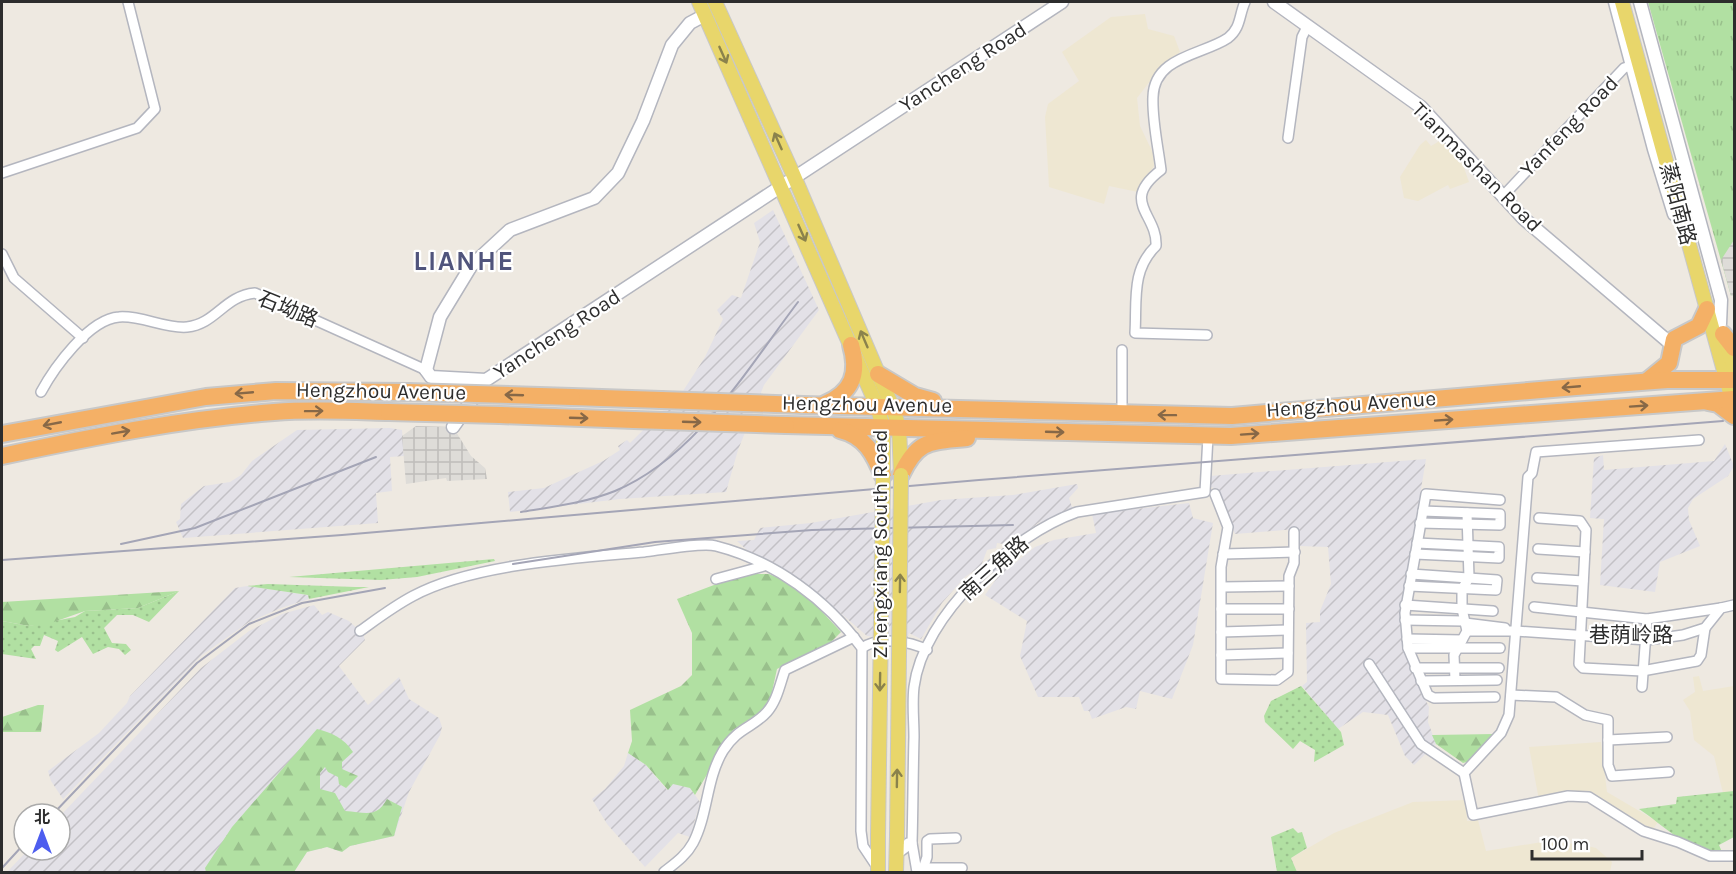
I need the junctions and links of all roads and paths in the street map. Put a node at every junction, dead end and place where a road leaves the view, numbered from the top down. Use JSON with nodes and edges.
{"nodes":[{"id":1,"x":128,"y":2,"type":"edge"},
{"id":2,"x":699,"y":2,"type":"edge"},
{"id":3,"x":716,"y":2,"type":"edge"},
{"id":4,"x":1054,"y":2,"type":"edge"},
{"id":5,"x":1062,"y":2,"type":"edge"},
{"id":6,"x":1245,"y":2,"type":"edge"},
{"id":7,"x":1274,"y":2,"type":"edge"},
{"id":8,"x":1280,"y":2,"type":"edge"},
{"id":9,"x":1615,"y":2,"type":"edge"},
{"id":10,"x":1622,"y":2,"type":"edge"},
{"id":11,"x":1631,"y":2,"type":"edge"},
{"id":12,"x":1640,"y":2,"type":"edge"},
{"id":13,"x":705,"y":15,"type":"junction"},
{"id":14,"x":1308,"y":25,"type":"junction"},
{"id":15,"x":1636,"y":65,"type":"junction"},
{"id":16,"x":1288,"y":138,"type":"dead end"},
{"id":17,"x":2,"y":173,"type":"edge"},
{"id":18,"x":794,"y":176,"type":"junction"},
{"id":19,"x":781,"y":184,"type":"junction"},
{"id":20,"x":1504,"y":195,"type":"junction"},
{"id":21,"x":2,"y":254,"type":"edge"},
{"id":22,"x":1707,"y":309,"type":"junction"},
{"id":23,"x":1721,"y":329,"type":"junction"},
{"id":24,"x":1207,"y":335,"type":"dead end"},
{"id":25,"x":83,"y":338,"type":"junction"},
{"id":26,"x":1672,"y":342,"type":"junction"},
{"id":27,"x":851,"y":345,"type":"junction"},
{"id":28,"x":1734,"y":348,"type":"edge"},
{"id":29,"x":1122,"y":350,"type":"dead end"},
{"id":30,"x":426,"y":370,"type":"junction"},
{"id":31,"x":878,"y":374,"type":"junction"},
{"id":32,"x":1732,"y":376,"type":"edge"},
{"id":33,"x":484,"y":379,"type":"junction"},
{"id":34,"x":1646,"y":382,"type":"junction"},
{"id":35,"x":276,"y":391,"type":"junction"},
{"id":36,"x":41,"y":392,"type":"dead end"},
{"id":37,"x":1508,"y":393,"type":"junction"},
{"id":38,"x":206,"y":397,"type":"junction"},
{"id":39,"x":824,"y":405,"type":"junction"},
{"id":40,"x":1734,"y":405,"type":"edge"},
{"id":41,"x":885,"y":406,"type":"junction"},
{"id":42,"x":957,"y":408,"type":"junction"},
{"id":43,"x":987,"y":409,"type":"junction"},
{"id":44,"x":276,"y":412,"type":"junction"},
{"id":45,"x":1122,"y":413,"type":"junction"},
{"id":46,"x":1509,"y":415,"type":"junction"},
{"id":47,"x":207,"y":418,"type":"junction"},
{"id":48,"x":825,"y":426,"type":"junction"},
{"id":49,"x":453,"y":427,"type":"dead end"},
{"id":50,"x":891,"y":427,"type":"junction"},
{"id":51,"x":918,"y":428,"type":"junction"},
{"id":52,"x":987,"y":430,"type":"junction"},
{"id":53,"x":1029,"y":431,"type":"junction"},
{"id":54,"x":2,"y":434,"type":"edge"},
{"id":55,"x":1208,"y":436,"type":"junction"},
{"id":56,"x":942,"y":440,"type":"junction"},
{"id":57,"x":1699,"y":440,"type":"dead end"},
{"id":58,"x":2,"y":456,"type":"edge"},
{"id":59,"x":901,"y":475,"type":"junction"},
{"id":60,"x":883,"y":476,"type":"junction"},
{"id":61,"x":1215,"y":494,"type":"dead end"},
{"id":62,"x":1500,"y":500,"type":"dead end"},
{"id":63,"x":1423,"y":511,"type":"junction"},
{"id":64,"x":1467,"y":513,"type":"junction"},
{"id":65,"x":1539,"y":518,"type":"dead end"},
{"id":66,"x":1420,"y":523,"type":"junction"},
{"id":67,"x":1467,"y":524,"type":"junction"},
{"id":68,"x":1294,"y":532,"type":"dead end"},
{"id":69,"x":1417,"y":543,"type":"junction"},
{"id":70,"x":1467,"y":545,"type":"junction"},
{"id":71,"x":1538,"y":549,"type":"dead end"},
{"id":72,"x":1295,"y":552,"type":"junction"},
{"id":73,"x":1585,"y":552,"type":"junction"},
{"id":74,"x":1222,"y":554,"type":"junction"},
{"id":75,"x":1415,"y":554,"type":"junction"},
{"id":76,"x":1469,"y":557,"type":"junction"},
{"id":77,"x":764,"y":566,"type":"junction"},
{"id":78,"x":1411,"y":573,"type":"junction"},
{"id":79,"x":1469,"y":578,"type":"junction"},
{"id":80,"x":1538,"y":578,"type":"dead end"},
{"id":81,"x":716,"y":579,"type":"dead end"},
{"id":82,"x":1583,"y":581,"type":"junction"},
{"id":83,"x":1289,"y":586,"type":"junction"},
{"id":84,"x":1409,"y":586,"type":"junction"},
{"id":85,"x":1222,"y":587,"type":"junction"},
{"id":86,"x":1462,"y":589,"type":"junction"},
{"id":87,"x":1734,"y":604,"type":"edge"},
{"id":88,"x":1405,"y":605,"type":"junction"},
{"id":89,"x":1534,"y":607,"type":"dead end"},
{"id":90,"x":1721,"y":608,"type":"junction"},
{"id":91,"x":1221,"y":609,"type":"junction"},
{"id":92,"x":1289,"y":609,"type":"junction"},
{"id":93,"x":1462,"y":609,"type":"junction"},
{"id":94,"x":1493,"y":611,"type":"dead end"},
{"id":95,"x":1582,"y":612,"type":"junction"},
{"id":96,"x":1647,"y":618,"type":"junction"},
{"id":97,"x":1405,"y":620,"type":"junction"},
{"id":98,"x":1705,"y":628,"type":"junction"},
{"id":99,"x":1288,"y":630,"type":"junction"},
{"id":100,"x":360,"y":631,"type":"dead end"},
{"id":101,"x":1516,"y":631,"type":"junction"},
{"id":102,"x":1221,"y":632,"type":"junction"},
{"id":103,"x":1463,"y":633,"type":"junction"},
{"id":104,"x":1581,"y":635,"type":"junction"},
{"id":105,"x":854,"y":637,"type":"junction"},
{"id":106,"x":1647,"y":640,"type":"junction"},
{"id":107,"x":1408,"y":643,"type":"junction"},
{"id":108,"x":862,"y":648,"type":"junction"},
{"id":109,"x":1500,"y":648,"type":"dead end"},
{"id":110,"x":927,"y":650,"type":"junction"},
{"id":111,"x":1288,"y":653,"type":"junction"},
{"id":112,"x":1221,"y":655,"type":"junction"},
{"id":113,"x":1369,"y":664,"type":"dead end"},
{"id":114,"x":1416,"y":668,"type":"junction"},
{"id":115,"x":1455,"y":668,"type":"junction"},
{"id":116,"x":1499,"y":668,"type":"dead end"},
{"id":117,"x":1642,"y":672,"type":"junction"},
{"id":118,"x":1455,"y":680,"type":"junction"},
{"id":119,"x":1497,"y":680,"type":"dead end"},
{"id":120,"x":1421,"y":681,"type":"junction"},
{"id":121,"x":1642,"y":687,"type":"dead end"},
{"id":122,"x":1511,"y":695,"type":"junction"},
{"id":123,"x":1495,"y":698,"type":"dead end"},
{"id":124,"x":1667,"y":737,"type":"dead end"},
{"id":125,"x":1608,"y":740,"type":"junction"},
{"id":126,"x":1669,"y":772,"type":"dead end"},
{"id":127,"x":1464,"y":773,"type":"junction"},
{"id":128,"x":878,"y":836,"type":"junction"},
{"id":129,"x":897,"y":836,"type":"junction"},
{"id":130,"x":956,"y":838,"type":"dead end"},
{"id":131,"x":912,"y":843,"type":"junction"},
{"id":132,"x":863,"y":846,"type":"junction"},
{"id":133,"x":896,"y":855,"type":"junction"},
{"id":134,"x":1734,"y":856,"type":"edge"},
{"id":135,"x":963,"y":868,"type":"dead end"},
{"id":136,"x":878,"y":870,"type":"edge"},
{"id":137,"x":921,"y":871,"type":"edge"},
{"id":138,"x":664,"y":873,"type":"edge"},
{"id":139,"x":896,"y":873,"type":"edge"}],
"edges":[{"from":1,"to":17,"type":"street"},
{"from":2,"to":13,"type":"main road","name":"Zhengxiang South Road"},
{"from":18,"to":3,"type":"main road","name":"Zhengxiang South Road","one_way":true},
{"from":4,"to":18,"type":"street","name":"Yancheng Road"},
{"from":5,"to":18,"type":"street","name":"Yancheng Road"},
{"from":6,"to":24,"type":"street"},
{"from":7,"to":14,"type":"street","name":"Tianmashan Road"},
{"from":8,"to":20,"type":"street","name":"Tianmashan Road"},
{"from":9,"to":15,"type":"street"},
{"from":10,"to":15,"type":"main road","name":"蒸阳南路"},
{"from":11,"to":23,"type":"main road"},
{"from":12,"to":23,"type":"street"},
{"from":13,"to":19,"type":"main road","name":"Zhengxiang South Road","one_way":true},
{"from":13,"to":30,"type":"street"},
{"from":14,"to":16,"type":"street"},
{"from":14,"to":20,"type":"street","name":"Tianmashan Road"},
{"from":15,"to":20,"type":"street","name":"Yanfeng Road"},
{"from":15,"to":22,"type":"main road","name":"蒸阳南路"},
{"from":18,"to":19,"type":"street","name":"Yancheng Road"},
{"from":31,"to":18,"type":"main road","name":"Zhengxiang South Road","one_way":true},
{"from":19,"to":27,"type":"main road","name":"Zhengxiang South Road","one_way":true},
{"from":19,"to":33,"type":"street","name":"Yancheng Road"},
{"from":20,"to":26,"type":"street","name":"Tianmashan Road"},
{"from":21,"to":25,"type":"street"},
{"from":22,"to":26,"type":"highway"},
{"from":22,"to":32,"type":"main road","name":"蒸阳南路"},
{"from":23,"to":28,"type":"highway"},
{"from":23,"to":32,"type":"main road"},
{"from":25,"to":30,"type":"street","name":"石坳路"},
{"from":25,"to":36,"type":"street","name":"石坳路"},
{"from":26,"to":34,"type":"highway"},
{"from":27,"to":39,"type":"highway"},
{"from":27,"to":41,"type":"main road","name":"Zhengxiang South Road"},
{"from":29,"to":45,"type":"street"},
{"from":30,"to":33,"type":"street","name":"Yancheng Road"},
{"from":31,"to":41,"type":"main road","name":"Zhengxiang South Road"},
{"from":31,"to":42,"type":"highway"},
{"from":32,"to":34,"type":"highway","name":"Hengzhou Avenue"},
{"from":32,"to":40,"type":"main road","name":"蒸阳南路"},
{"from":33,"to":49,"type":"street"},
{"from":34,"to":37,"type":"highway","name":"Hengzhou Avenue","one_way":true},
{"from":35,"to":38,"type":"highway","name":"Hengzhou Avenue","one_way":true},
{"from":39,"to":35,"type":"highway","name":"Hengzhou Avenue","one_way":true,"bridge":true},
{"from":35,"to":44,"type":"highway"},
{"from":37,"to":45,"type":"highway","name":"Hengzhou Avenue","one_way":true},
{"from":37,"to":46,"type":"highway"},
{"from":38,"to":47,"type":"highway"},
{"from":38,"to":54,"type":"highway","name":"Hengzhou Avenue","one_way":true},
{"from":39,"to":41,"type":"highway","name":"Hengzhou Avenue"},
{"from":46,"to":40,"type":"highway","name":"Hengzhou Avenue","one_way":true},
{"from":41,"to":42,"type":"highway","name":"Hengzhou Avenue"},
{"from":41,"to":50,"type":"main road","name":"Zhengxiang South Road"},
{"from":42,"to":43,"type":"highway","name":"Hengzhou Avenue"},
{"from":43,"to":45,"type":"highway","name":"Hengzhou Avenue"},
{"from":43,"to":52,"type":"highway"},
{"from":44,"to":47,"type":"highway","name":"Hengzhou Avenue"},
{"from":44,"to":48,"type":"highway","name":"Hengzhou Avenue","one_way":true,"bridge":true},
{"from":55,"to":46,"type":"highway","name":"Hengzhou Avenue","one_way":true},
{"from":58,"to":47,"type":"highway","name":"Hengzhou Avenue","one_way":true},
{"from":48,"to":50,"type":"highway","name":"Hengzhou Avenue"},
{"from":48,"to":60,"type":"highway"},
{"from":50,"to":51,"type":"highway","name":"Hengzhou Avenue"},
{"from":50,"to":59,"type":"main road","name":"Zhengxiang South Road"},
{"from":50,"to":60,"type":"main road","name":"Zhengxiang South Road"},
{"from":51,"to":52,"type":"highway","name":"Hengzhou Avenue"},
{"from":51,"to":56,"type":"highway"},
{"from":52,"to":53,"type":"highway","name":"Hengzhou Avenue"},
{"from":53,"to":55,"type":"highway","name":"Hengzhou Avenue","one_way":true},
{"from":53,"to":56,"type":"highway"},
{"from":55,"to":110,"type":"street","name":"南三角路"},
{"from":56,"to":59,"type":"highway"},
{"from":57,"to":101,"type":"street"},
{"from":129,"to":59,"type":"main road","name":"Zhengxiang South Road","one_way":true,"bridge":true},
{"from":60,"to":128,"type":"main road","name":"Zhengxiang South Road","one_way":true,"bridge":true},
{"from":61,"to":74,"type":"street"},
{"from":62,"to":63,"type":"street"},
{"from":63,"to":64,"type":"street"},
{"from":63,"to":66,"type":"street"},
{"from":64,"to":67,"type":"street"},
{"from":64,"to":67,"type":"street"},
{"from":65,"to":73,"type":"street"},
{"from":66,"to":67,"type":"street"},
{"from":66,"to":69,"type":"street"},
{"from":67,"to":70,"type":"street"},
{"from":68,"to":72,"type":"street"},
{"from":69,"to":70,"type":"street"},
{"from":69,"to":75,"type":"street"},
{"from":70,"to":76,"type":"street"},
{"from":70,"to":76,"type":"street"},
{"from":71,"to":73,"type":"street"},
{"from":72,"to":74,"type":"street"},
{"from":72,"to":83,"type":"street"},
{"from":73,"to":82,"type":"street"},
{"from":74,"to":85,"type":"street"},
{"from":75,"to":76,"type":"street"},
{"from":75,"to":78,"type":"street"},
{"from":76,"to":79,"type":"street"},
{"from":77,"to":81,"type":"street"},
{"from":77,"to":100,"type":"street"},
{"from":77,"to":105,"type":"street"},
{"from":78,"to":79,"type":"street"},
{"from":78,"to":84,"type":"street"},
{"from":79,"to":86,"type":"street"},
{"from":79,"to":86,"type":"street"},
{"from":80,"to":82,"type":"street"},
{"from":82,"to":95,"type":"street"},
{"from":83,"to":85,"type":"street"},
{"from":83,"to":92,"type":"street"},
{"from":84,"to":86,"type":"street"},
{"from":84,"to":88,"type":"street"},
{"from":85,"to":91,"type":"street"},
{"from":86,"to":93,"type":"street"},
{"from":87,"to":90,"type":"street"},
{"from":88,"to":93,"type":"street"},
{"from":88,"to":97,"type":"street"},
{"from":89,"to":95,"type":"street"},
{"from":90,"to":96,"type":"street"},
{"from":90,"to":98,"type":"street"},
{"from":91,"to":92,"type":"street"},
{"from":91,"to":102,"type":"street"},
{"from":92,"to":99,"type":"street"},
{"from":93,"to":94,"type":"street"},
{"from":93,"to":103,"type":"street"},
{"from":95,"to":96,"type":"street"},
{"from":95,"to":104,"type":"street"},
{"from":96,"to":106,"type":"street"},
{"from":97,"to":103,"type":"street"},
{"from":97,"to":107,"type":"street"},
{"from":98,"to":106,"type":"street","name":"巷荫岭路"},
{"from":98,"to":117,"type":"street"},
{"from":99,"to":102,"type":"street"},
{"from":99,"to":111,"type":"street"},
{"from":101,"to":103,"type":"street","name":"巷荫岭路"},
{"from":101,"to":104,"type":"street","name":"巷荫岭路"},
{"from":101,"to":122,"type":"street"},
{"from":102,"to":112,"type":"street"},
{"from":103,"to":107,"type":"street"},
{"from":103,"to":109,"type":"street"},
{"from":103,"to":115,"type":"street"},
{"from":104,"to":106,"type":"street","name":"巷荫岭路"},
{"from":104,"to":117,"type":"street"},
{"from":105,"to":108,"type":"street"},
{"from":105,"to":138,"type":"street"},
{"from":106,"to":117,"type":"street"},
{"from":107,"to":114,"type":"street"},
{"from":108,"to":110,"type":"street"},
{"from":108,"to":132,"type":"street"},
{"from":110,"to":131,"type":"street","name":"南三角路"},
{"from":111,"to":112,"type":"street"},
{"from":111,"to":112,"type":"street"},
{"from":113,"to":127,"type":"street"},
{"from":114,"to":115,"type":"street"},
{"from":114,"to":120,"type":"street"},
{"from":115,"to":116,"type":"street"},
{"from":115,"to":118,"type":"street"},
{"from":117,"to":121,"type":"street"},
{"from":118,"to":119,"type":"street"},
{"from":118,"to":120,"type":"street"},
{"from":120,"to":123,"type":"street"},
{"from":122,"to":125,"type":"street"},
{"from":122,"to":127,"type":"street"},
{"from":124,"to":125,"type":"street"},
{"from":125,"to":126,"type":"street"},
{"from":127,"to":134,"type":"street"},
{"from":128,"to":132,"type":"street"},
{"from":128,"to":136,"type":"main road","name":"Zhengxiang South Road"},
{"from":129,"to":131,"type":"street"},
{"from":129,"to":133,"type":"main road","name":"Zhengxiang South Road"},
{"from":130,"to":137,"type":"street"},
{"from":131,"to":133,"type":"street"},
{"from":131,"to":137,"type":"street","name":"南三角路"},
{"from":132,"to":136,"type":"street"},
{"from":133,"to":139,"type":"main road","name":"Zhengxiang South Road"},
{"from":135,"to":137,"type":"street"}]}
